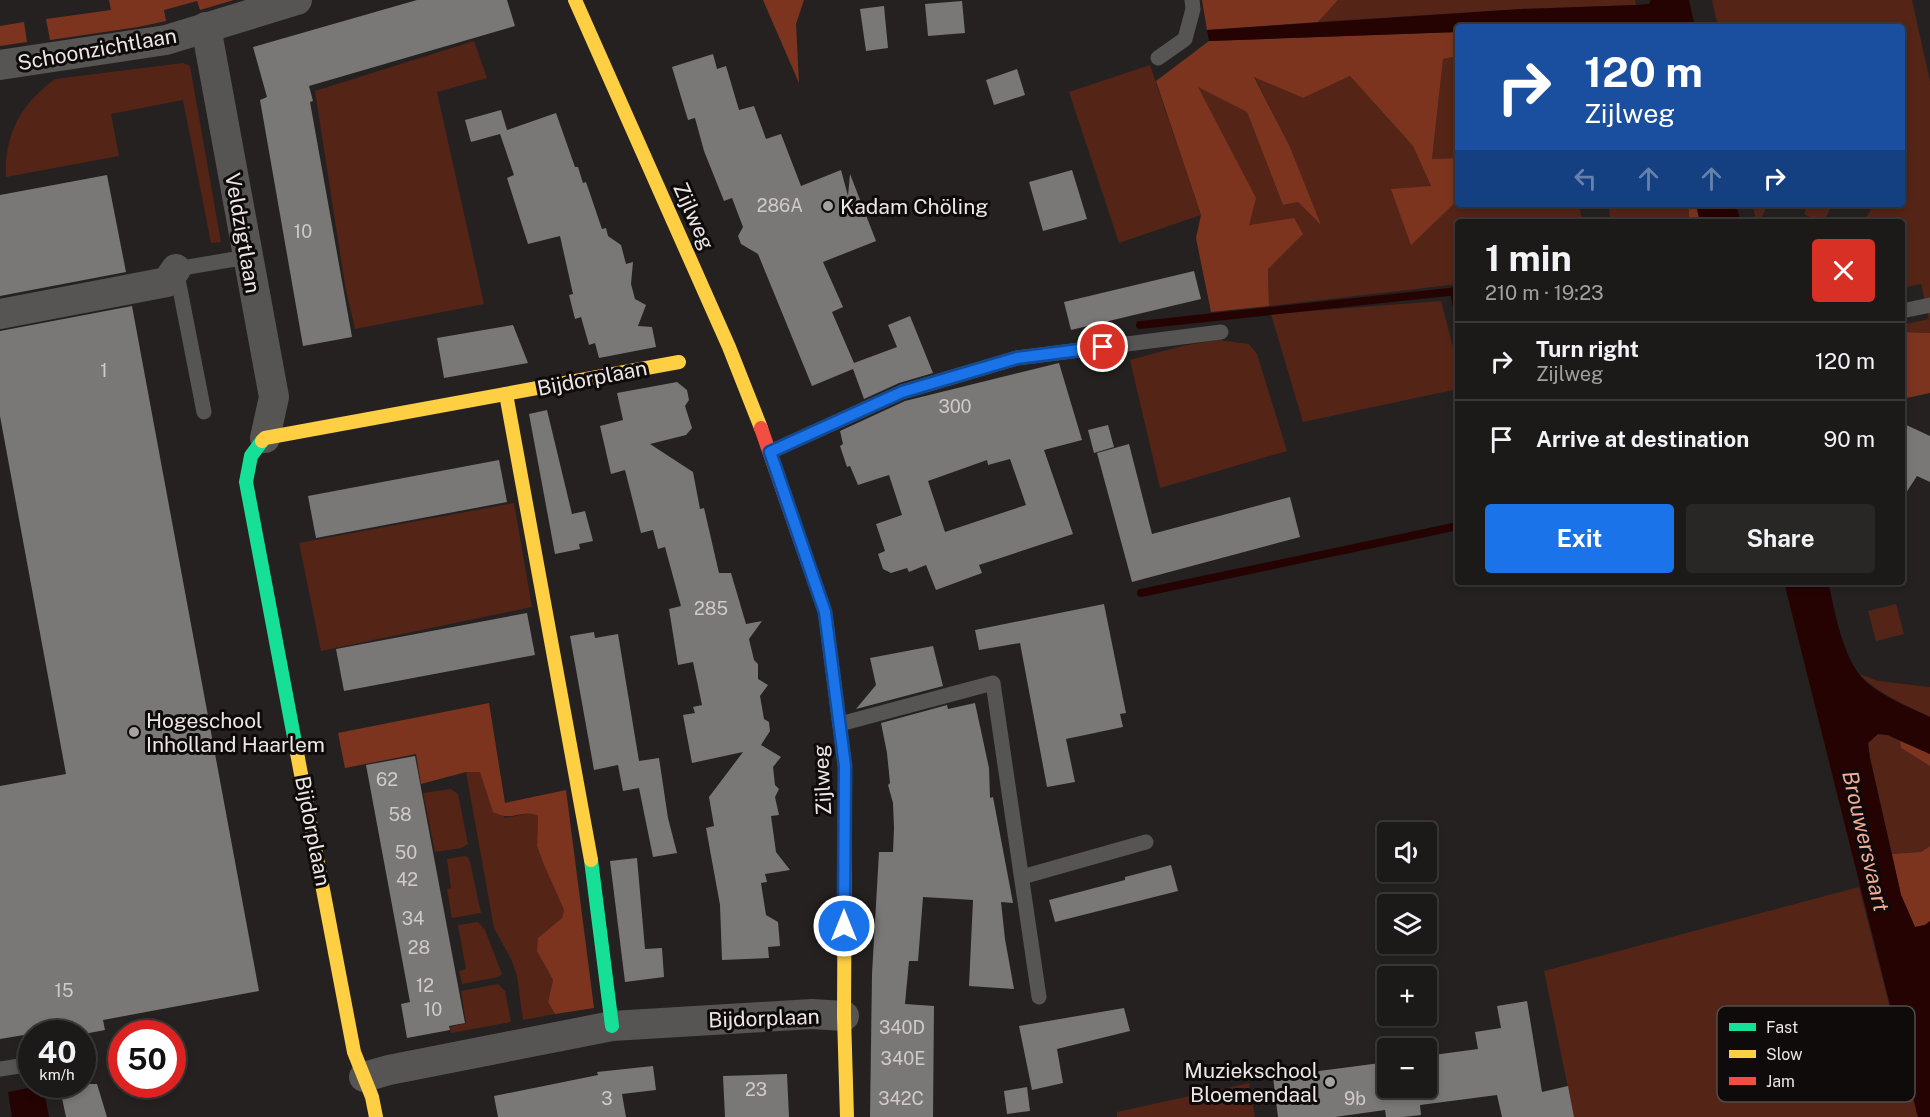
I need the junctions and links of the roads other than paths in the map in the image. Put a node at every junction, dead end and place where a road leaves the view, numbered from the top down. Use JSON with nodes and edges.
{"nodes":[{"id":1,"x":297,"y":0,"type":"edge"},
{"id":2,"x":575,"y":0,"type":"edge"},
{"id":3,"x":1192,"y":0,"type":"edge"},
{"id":4,"x":206,"y":27,"type":"junction"},
{"id":5,"x":1158,"y":58,"type":"dead end"},
{"id":6,"x":0,"y":65,"type":"edge"},
{"id":7,"x":247,"y":257,"type":"junction"},
{"id":8,"x":176,"y":269,"type":"junction"},
{"id":9,"x":1930,"y":305,"type":"edge"},
{"id":10,"x":1905,"y":310,"type":"edge"},
{"id":11,"x":0,"y":314,"type":"edge"},
{"id":12,"x":1221,"y":332,"type":"dead end"},
{"id":13,"x":679,"y":362,"type":"dead end"},
{"id":14,"x":506,"y":394,"type":"junction"},
{"id":15,"x":204,"y":412,"type":"dead end"},
{"id":16,"x":265,"y":438,"type":"junction"},
{"id":17,"x":770,"y":452,"type":"junction"},
{"id":18,"x":840,"y":723,"type":"junction"},
{"id":19,"x":1146,"y":842,"type":"dead end"},
{"id":20,"x":1022,"y":877,"type":"junction"},
{"id":21,"x":1039,"y":997,"type":"dead end"},
{"id":22,"x":844,"y":1016,"type":"junction"},
{"id":23,"x":612,"y":1026,"type":"junction"},
{"id":24,"x":18,"y":1066,"type":"edge"},
{"id":25,"x":0,"y":1069,"type":"edge"},
{"id":26,"x":364,"y":1077,"type":"junction"},
{"id":27,"x":376,"y":1117,"type":"edge"},
{"id":28,"x":848,"y":1117,"type":"edge"}],
"edges":[{"from":1,"to":4,"type":"street","name":"Schoonzichtlaan"},
{"from":2,"to":17,"type":"street","name":"Zijlweg"},
{"from":3,"to":5,"type":"lane"},
{"from":4,"to":6,"type":"street","name":"Schoonzichtlaan"},
{"from":4,"to":7,"type":"street","name":"Veldzigtlaan"},
{"from":7,"to":8,"type":"lane"},
{"from":7,"to":16,"type":"street","name":"Veldzigtlaan"},
{"from":8,"to":11,"type":"street"},
{"from":8,"to":15,"type":"lane"},
{"from":9,"to":10,"type":"lane"},
{"from":12,"to":17,"type":"lane"},
{"from":13,"to":14,"type":"street","name":"Bijdorplaan"},
{"from":14,"to":16,"type":"street","name":"Bijdorplaan"},
{"from":14,"to":23,"type":"street"},
{"from":16,"to":26,"type":"street","name":"Bijdorplaan"},
{"from":17,"to":18,"type":"street","name":"Zijlweg"},
{"from":18,"to":20,"type":"lane"},
{"from":18,"to":22,"type":"street","name":"Zijlweg"},
{"from":19,"to":20,"type":"lane"},
{"from":20,"to":21,"type":"lane"},
{"from":22,"to":23,"type":"street","name":"Bijdorplaan"},
{"from":22,"to":28,"type":"street","name":"Zijlweg"},
{"from":23,"to":26,"type":"street","name":"Bijdorplaan"},
{"from":24,"to":25,"type":"lane"},
{"from":26,"to":27,"type":"street"}]}
